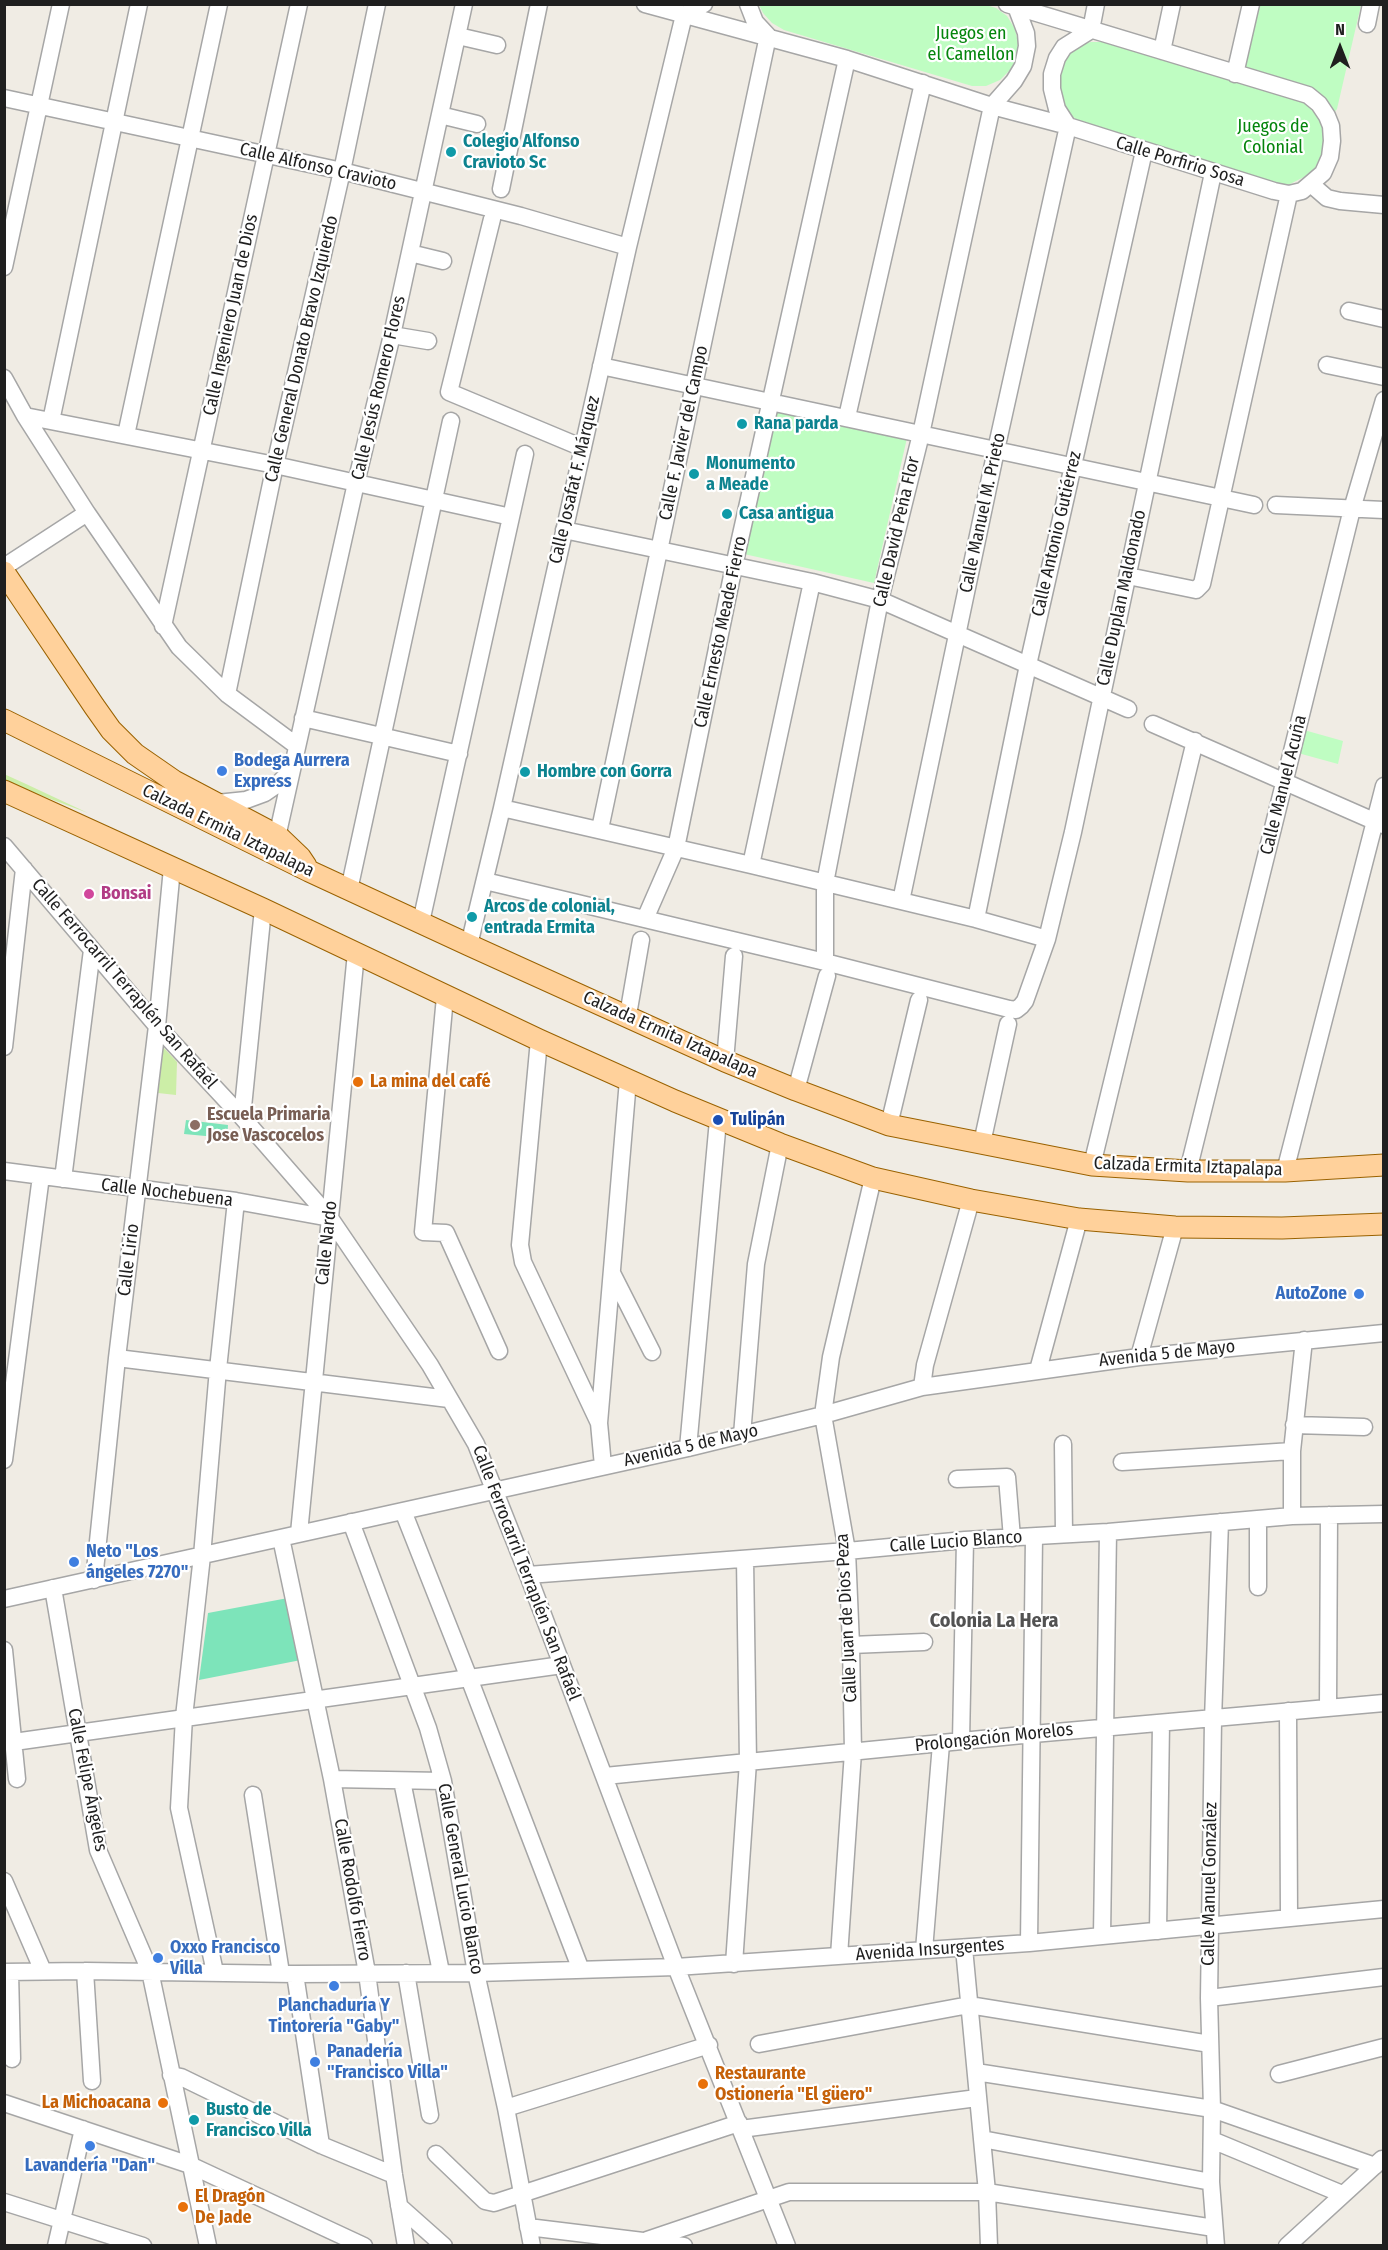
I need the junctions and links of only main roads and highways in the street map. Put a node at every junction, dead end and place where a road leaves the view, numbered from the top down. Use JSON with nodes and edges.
{"nodes":[{"id":1,"x":4,"y":572,"type":"edge"},
{"id":2,"x":4,"y":720,"type":"edge"},
{"id":3,"x":4,"y":791,"type":"edge"},
{"id":4,"x":15,"y":800,"type":"edge"},
{"id":5,"x":276,"y":844,"type":"junction"},
{"id":6,"x":1383,"y":1166,"type":"edge"},
{"id":7,"x":1383,"y":1224,"type":"edge"}],
"edges":[{"from":1,"to":5,"type":"main road"},
{"from":2,"to":5,"type":"main road","name":"Calzada Ermita Iztapalapa"},
{"from":3,"to":4,"type":"main road"},
{"from":4,"to":7,"type":"main road"},
{"from":5,"to":6,"type":"main road","name":"Calzada Ermita Iztapalapa"}]}
